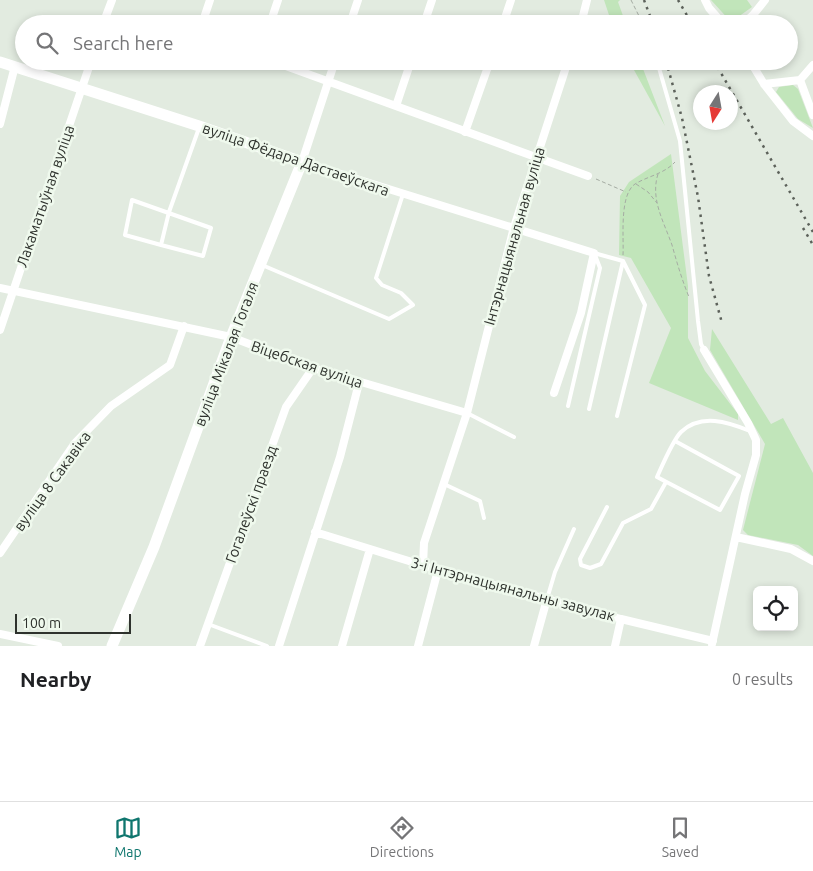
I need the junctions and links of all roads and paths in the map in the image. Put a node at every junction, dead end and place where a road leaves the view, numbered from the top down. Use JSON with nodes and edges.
{"nodes":[{"id":1,"x":112,"y":0,"type":"edge"},
{"id":2,"x":210,"y":0,"type":"edge"},
{"id":3,"x":278,"y":0,"type":"edge"},
{"id":4,"x":358,"y":0,"type":"edge"},
{"id":5,"x":432,"y":0,"type":"edge"},
{"id":6,"x":511,"y":0,"type":"edge"},
{"id":7,"x":587,"y":0,"type":"edge"},
{"id":8,"x":631,"y":0,"type":"edge"},
{"id":9,"x":705,"y":0,"type":"edge"},
{"id":10,"x":765,"y":0,"type":"edge"},
{"id":11,"x":106,"y":15,"type":"edge"},
{"id":12,"x":205,"y":15,"type":"edge"},
{"id":13,"x":273,"y":15,"type":"edge"},
{"id":14,"x":353,"y":15,"type":"edge"},
{"id":15,"x":427,"y":15,"type":"edge"},
{"id":16,"x":506,"y":15,"type":"edge"},
{"id":17,"x":583,"y":15,"type":"edge"},
{"id":18,"x":638,"y":15,"type":"edge"},
{"id":19,"x":715,"y":15,"type":"edge"},
{"id":20,"x":754,"y":15,"type":"edge"},
{"id":21,"x":0,"y":62,"type":"edge"},
{"id":22,"x":813,"y":65,"type":"edge"},
{"id":23,"x":15,"y":66,"type":"joint"},
{"id":24,"x":27,"y":70,"type":"edge"},
{"id":25,"x":88,"y":70,"type":"edge"},
{"id":26,"x":296,"y":70,"type":"edge"},
{"id":27,"x":333,"y":70,"type":"edge"},
{"id":28,"x":408,"y":70,"type":"edge"},
{"id":29,"x":487,"y":70,"type":"edge"},
{"id":30,"x":565,"y":70,"type":"edge"},
{"id":31,"x":660,"y":70,"type":"edge"},
{"id":32,"x":755,"y":70,"type":"edge"},
{"id":33,"x":800,"y":80,"type":"junction"},
{"id":34,"x":328,"y":82,"type":"junction"},
{"id":35,"x":764,"y":84,"type":"junction"},
{"id":36,"x":81,"y":88,"type":"junction"},
{"id":37,"x":396,"y":106,"type":"junction"},
{"id":38,"x":813,"y":116,"type":"edge"},
{"id":39,"x":0,"y":124,"type":"edge"},
{"id":40,"x":199,"y":126,"type":"junction"},
{"id":41,"x":465,"y":132,"type":"junction"},
{"id":42,"x":813,"y":136,"type":"edge"},
{"id":43,"x":681,"y":156,"type":"junction"},
{"id":44,"x":536,"y":157,"type":"junction"},
{"id":45,"x":302,"y":162,"type":"junction"},
{"id":46,"x":658,"y":174,"type":"junction"},
{"id":47,"x":588,"y":176,"type":"joint"},
{"id":48,"x":636,"y":184,"type":"junction"},
{"id":49,"x":628,"y":192,"type":"junction"},
{"id":50,"x":402,"y":194,"type":"junction"},
{"id":51,"x":657,"y":204,"type":"junction"},
{"id":52,"x":168,"y":212,"type":"junction"},
{"id":53,"x":514,"y":226,"type":"junction"},
{"id":54,"x":161,"y":245,"type":"junction"},
{"id":55,"x":594,"y":253,"type":"junction"},
{"id":56,"x":623,"y":261,"type":"junction"},
{"id":57,"x":260,"y":264,"type":"junction"},
{"id":58,"x":0,"y":288,"type":"edge"},
{"id":59,"x":13,"y":292,"type":"junction"},
{"id":60,"x":690,"y":300,"type":"dead end"},
{"id":61,"x":184,"y":326,"type":"junction"},
{"id":62,"x":0,"y":330,"type":"edge"},
{"id":63,"x":231,"y":337,"type":"junction"},
{"id":64,"x":704,"y":350,"type":"joint"},
{"id":65,"x":313,"y":368,"type":"junction"},
{"id":66,"x":359,"y":382,"type":"junction"},
{"id":67,"x":554,"y":393,"type":"dead end"},
{"id":68,"x":568,"y":406,"type":"dead end"},
{"id":69,"x":589,"y":409,"type":"dead end"},
{"id":70,"x":467,"y":413,"type":"junction"},
{"id":71,"x":617,"y":416,"type":"dead end"},
{"id":72,"x":752,"y":432,"type":"junction"},
{"id":73,"x":514,"y":437,"type":"dead end"},
{"id":74,"x":676,"y":441,"type":"junction"},
{"id":75,"x":666,"y":482,"type":"junction"},
{"id":76,"x":444,"y":484,"type":"junction"},
{"id":77,"x":606,"y":507,"type":"dead end"},
{"id":78,"x":484,"y":518,"type":"dead end"},
{"id":79,"x":574,"y":529,"type":"dead end"},
{"id":80,"x":315,"y":532,"type":"junction"},
{"id":81,"x":736,"y":537,"type":"junction"},
{"id":82,"x":370,"y":549,"type":"junction"},
{"id":83,"x":0,"y":553,"type":"edge"},
{"id":84,"x":813,"y":561,"type":"edge"},
{"id":85,"x":423,"y":565,"type":"junction"},
{"id":86,"x":438,"y":570,"type":"junction"},
{"id":87,"x":547,"y":600,"type":"junction"},
{"id":88,"x":621,"y":619,"type":"junction"},
{"id":89,"x":208,"y":624,"type":"junction"},
{"id":90,"x":0,"y":634,"type":"edge"},
{"id":91,"x":712,"y":644,"type":"edge"},
{"id":92,"x":58,"y":646,"type":"edge"},
{"id":93,"x":112,"y":646,"type":"edge"},
{"id":94,"x":200,"y":646,"type":"edge"},
{"id":95,"x":267,"y":646,"type":"edge"},
{"id":96,"x":279,"y":646,"type":"edge"},
{"id":97,"x":342,"y":646,"type":"edge"},
{"id":98,"x":418,"y":646,"type":"edge"},
{"id":99,"x":534,"y":646,"type":"edge"},
{"id":100,"x":615,"y":646,"type":"edge"}],
"edges":[{"from":1,"to":11,"type":"street"},
{"from":2,"to":12,"type":"street"},
{"from":3,"to":13,"type":"street"},
{"from":4,"to":14,"type":"street"},
{"from":5,"to":15,"type":"street"},
{"from":6,"to":16,"type":"street"},
{"from":7,"to":17,"type":"street"},
{"from":8,"to":18,"type":"path"},
{"from":9,"to":19,"type":"street"},
{"from":10,"to":20,"type":"street"},
{"from":21,"to":23,"type":"street","name":"вуліца Фёдара Дастаеўскага"},
{"from":22,"to":33,"type":"street"},
{"from":23,"to":39,"type":"street"},
{"from":24,"to":36,"type":"street","name":"вуліца Фёдара Дастаеўскага"},
{"from":25,"to":36,"type":"street","name":"Лакаматыўная вуліца"},
{"from":26,"to":34,"type":"street"},
{"from":27,"to":34,"type":"street","name":"вуліца Мікалая Гогаля"},
{"from":28,"to":37,"type":"street"},
{"from":29,"to":41,"type":"street"},
{"from":30,"to":44,"type":"street","name":"Інтэрнацыянальная вуліца"},
{"from":31,"to":43,"type":"lane"},
{"from":32,"to":35,"type":"street"},
{"from":33,"to":35,"type":"street"},
{"from":33,"to":38,"type":"street"},
{"from":34,"to":37,"type":"street"},
{"from":34,"to":45,"type":"street","name":"вуліца Мікалая Гогаля"},
{"from":35,"to":42,"type":"street"},
{"from":36,"to":40,"type":"street","name":"вуліца Фёдара Дастаеўскага"},
{"from":36,"to":59,"type":"street","name":"Лакаматыўная вуліца"},
{"from":37,"to":41,"type":"street"},
{"from":40,"to":45,"type":"street","name":"вуліца Фёдара Дастаеўскага"},
{"from":40,"to":52,"type":"lane"},
{"from":41,"to":44,"type":"street"},
{"from":43,"to":46,"type":"path"},
{"from":43,"to":64,"type":"lane"},
{"from":44,"to":47,"type":"street"},
{"from":44,"to":53,"type":"street","name":"Інтэрнацыянальная вуліца"},
{"from":45,"to":50,"type":"street","name":"вуліца Фёдара Дастаеўскага"},
{"from":45,"to":57,"type":"street","name":"вуліца Мікалая Гогаля"},
{"from":46,"to":48,"type":"path"},
{"from":46,"to":51,"type":"path"},
{"from":47,"to":49,"type":"path"},
{"from":48,"to":49,"type":"path"},
{"from":48,"to":51,"type":"path"},
{"from":49,"to":56,"type":"path"},
{"from":50,"to":53,"type":"street","name":"вуліца Фёдара Дастаеўскага"},
{"from":50,"to":57,"type":"lane"},
{"from":51,"to":60,"type":"path"},
{"from":52,"to":54,"type":"lane"},
{"from":52,"to":54,"type":"lane"},
{"from":52,"to":54,"type":"lane"},
{"from":53,"to":55,"type":"street","name":"вуліца Фёдара Дастаеўскага"},
{"from":53,"to":70,"type":"street","name":"Інтэрнацыянальная вуліца"},
{"from":55,"to":56,"type":"lane"},
{"from":55,"to":67,"type":"street"},
{"from":55,"to":68,"type":"lane"},
{"from":56,"to":69,"type":"lane"},
{"from":56,"to":71,"type":"lane"},
{"from":57,"to":63,"type":"street","name":"вуліца Мікалая Гогаля"},
{"from":58,"to":59,"type":"street","name":"Віцебская вуліца"},
{"from":59,"to":61,"type":"street","name":"Віцебская вуліца"},
{"from":59,"to":62,"type":"street","name":"Лакаматыўная вуліца"},
{"from":61,"to":63,"type":"street","name":"Віцебская вуліца"},
{"from":61,"to":83,"type":"street","name":"вуліца 8 Сакавіка"},
{"from":63,"to":65,"type":"street","name":"Віцебская вуліца"},
{"from":63,"to":93,"type":"street","name":"вуліца Мікалая Гогаля"},
{"from":64,"to":72,"type":"street"},
{"from":65,"to":66,"type":"street","name":"Віцебская вуліца"},
{"from":65,"to":89,"type":"street","name":"Гогалеўскі праезд"},
{"from":66,"to":70,"type":"street","name":"Віцебская вуліца"},
{"from":66,"to":80,"type":"street"},
{"from":70,"to":73,"type":"lane"},
{"from":70,"to":76,"type":"street","name":"Інтэрнацыянальная вуліца"},
{"from":72,"to":74,"type":"lane"},
{"from":72,"to":81,"type":"street"},
{"from":74,"to":75,"type":"lane"},
{"from":74,"to":75,"type":"lane"},
{"from":75,"to":77,"type":"lane"},
{"from":76,"to":78,"type":"lane"},
{"from":76,"to":85,"type":"street","name":"Інтэрнацыянальная вуліца"},
{"from":79,"to":87,"type":"lane"},
{"from":80,"to":82,"type":"street","name":"3-і Інтэрнацыянальны завулак"},
{"from":80,"to":96,"type":"street"},
{"from":81,"to":84,"type":"street"},
{"from":81,"to":91,"type":"street"},
{"from":82,"to":85,"type":"street","name":"3-і Інтэрнацыянальны завулак"},
{"from":82,"to":97,"type":"street"},
{"from":85,"to":86,"type":"street","name":"3-і Інтэрнацыянальны завулак"},
{"from":86,"to":87,"type":"street","name":"3-і Інтэрнацыянальны завулак"},
{"from":86,"to":98,"type":"street"},
{"from":87,"to":88,"type":"street","name":"3-і Інтэрнацыянальны завулак"},
{"from":87,"to":99,"type":"street"},
{"from":88,"to":91,"type":"street","name":"3-і Інтэрнацыянальны завулак"},
{"from":88,"to":100,"type":"street"},
{"from":89,"to":94,"type":"street","name":"Гогалеўскі праезд"},
{"from":89,"to":95,"type":"lane"},
{"from":90,"to":92,"type":"street"}]}
